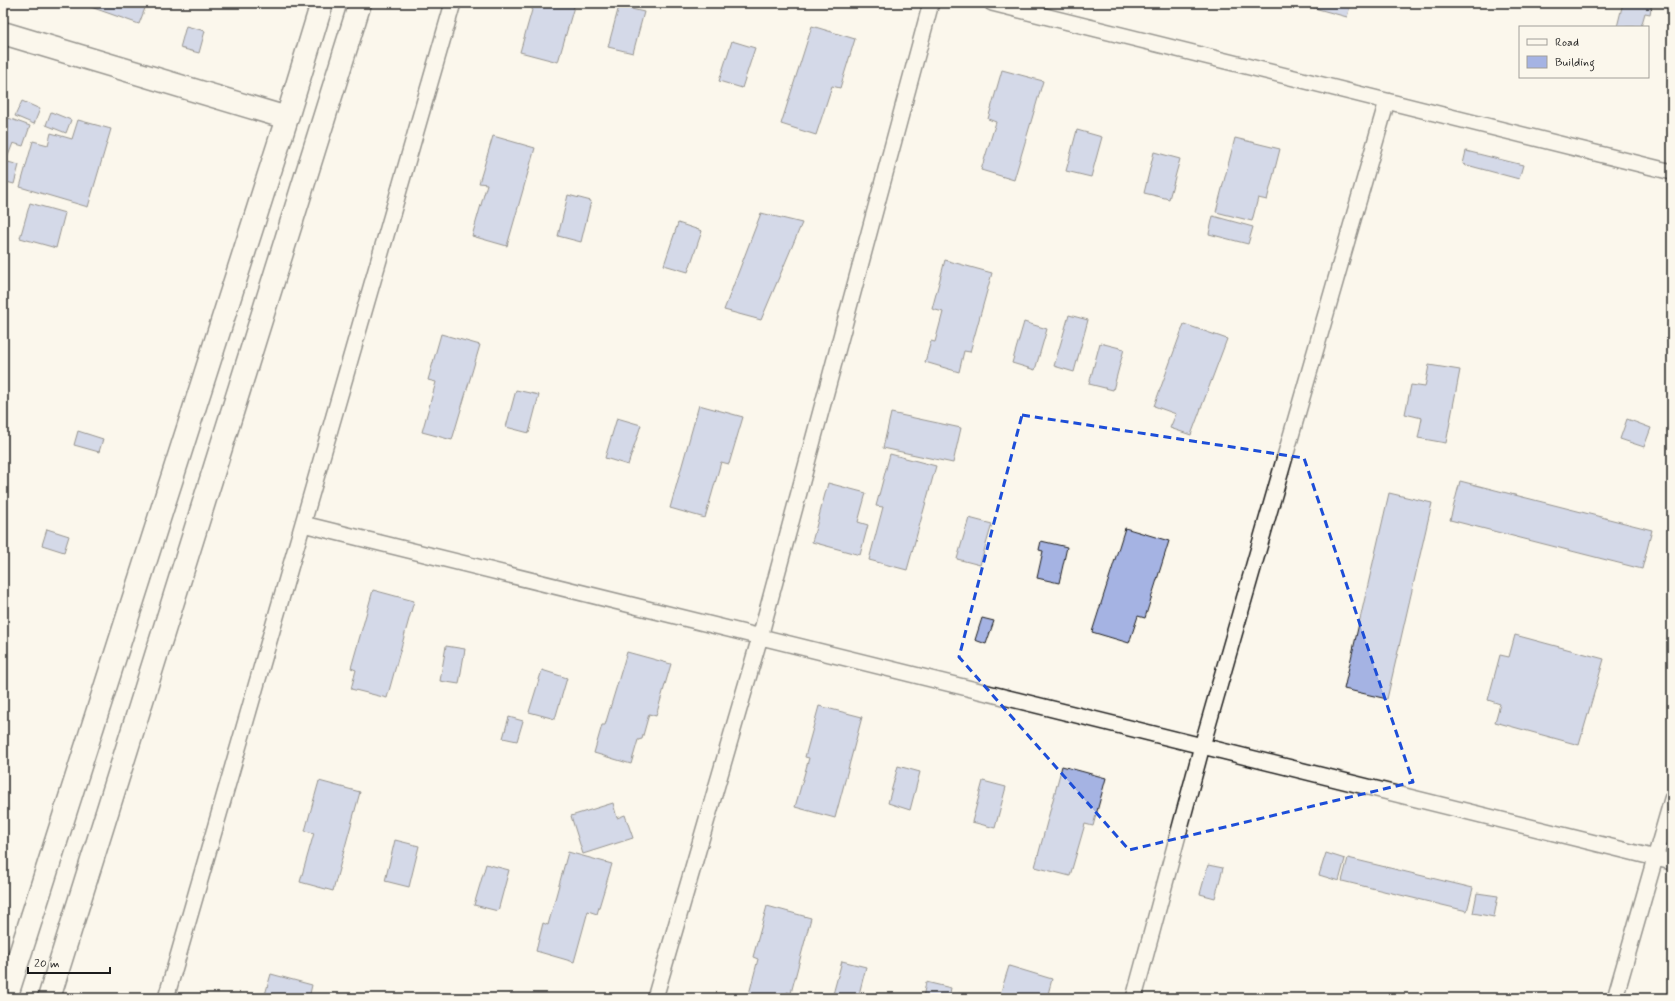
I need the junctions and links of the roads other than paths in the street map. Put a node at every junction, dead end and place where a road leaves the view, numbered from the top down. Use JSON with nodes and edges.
{"nodes":[{"id":1,"x":322,"y":3,"type":"edge"},
{"id":2,"x":360,"y":3,"type":"edge"},
{"id":3,"x":453,"y":3,"type":"edge"},
{"id":4,"x":932,"y":3,"type":"edge"},
{"id":5,"x":992,"y":3,"type":"edge"},
{"id":6,"x":3,"y":33,"type":"edge"},
{"id":7,"x":1387,"y":101,"type":"junction"},
{"id":8,"x":287,"y":118,"type":"junction"},
{"id":9,"x":1672,"y":172,"type":"edge"},
{"id":10,"x":303,"y":524,"type":"junction"},
{"id":11,"x":760,"y":636,"type":"junction"},
{"id":12,"x":1202,"y":746,"type":"junction"},
{"id":13,"x":1672,"y":799,"type":"edge"},
{"id":14,"x":1655,"y":858,"type":"junction"},
{"id":15,"x":1672,"y":862,"type":"edge"},
{"id":16,"x":6,"y":998,"type":"edge"},
{"id":17,"x":49,"y":998,"type":"edge"},
{"id":18,"x":166,"y":998,"type":"edge"},
{"id":19,"x":655,"y":998,"type":"edge"},
{"id":20,"x":1134,"y":998,"type":"edge"},
{"id":21,"x":1615,"y":998,"type":"edge"}],
"edges":[{"from":1,"to":8,"type":"street"},
{"from":2,"to":17,"type":"street"},
{"from":3,"to":10,"type":"lane"},
{"from":4,"to":11,"type":"lane"},
{"from":5,"to":7,"type":"lane"},
{"from":6,"to":8,"type":"street"},
{"from":7,"to":9,"type":"lane"},
{"from":7,"to":12,"type":"lane"},
{"from":8,"to":16,"type":"street"},
{"from":10,"to":11,"type":"lane"},
{"from":10,"to":18,"type":"lane"},
{"from":11,"to":12,"type":"lane"},
{"from":11,"to":19,"type":"lane"},
{"from":12,"to":14,"type":"lane"},
{"from":12,"to":20,"type":"lane"},
{"from":13,"to":14,"type":"lane"},
{"from":14,"to":15,"type":"lane"},
{"from":14,"to":21,"type":"lane"}]}
